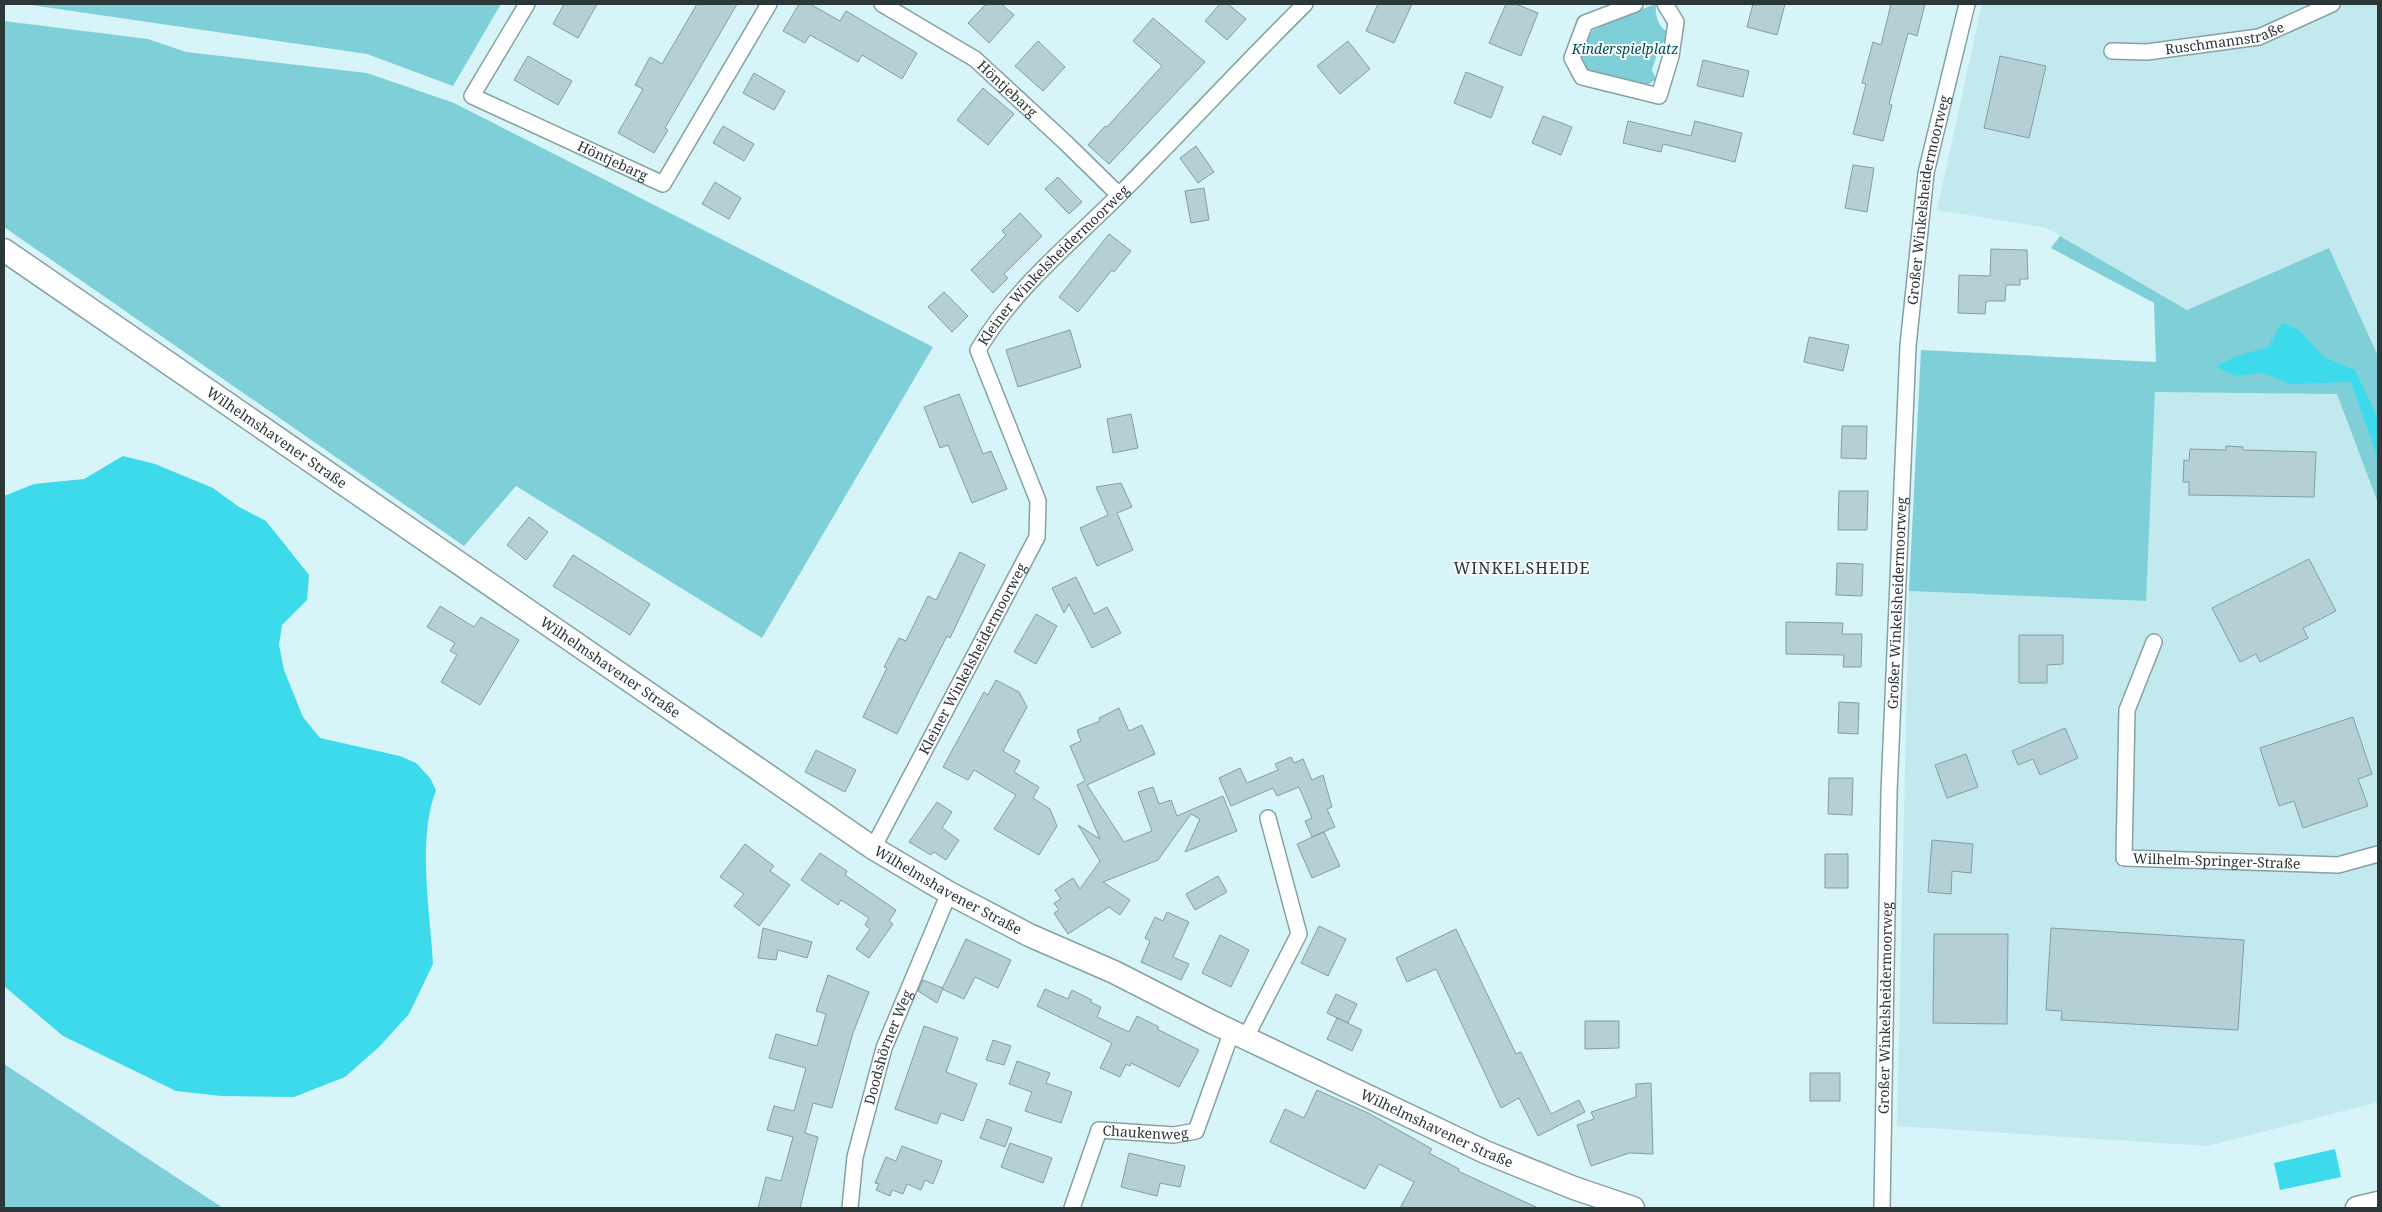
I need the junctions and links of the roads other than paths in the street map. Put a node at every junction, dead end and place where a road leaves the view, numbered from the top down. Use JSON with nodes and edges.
{"nodes":[{"id":1,"x":527,"y":4,"type":"edge"},
{"id":2,"x":769,"y":4,"type":"edge"},
{"id":3,"x":882,"y":4,"type":"edge"},
{"id":4,"x":1305,"y":4,"type":"edge"},
{"id":5,"x":1635,"y":4,"type":"edge"},
{"id":6,"x":1665,"y":4,"type":"edge"},
{"id":7,"x":1967,"y":4,"type":"edge"},
{"id":8,"x":2332,"y":4,"type":"edge"},
{"id":9,"x":2112,"y":51,"type":"dead end"},
{"id":10,"x":1119,"y":195,"type":"junction"},
{"id":11,"x":4,"y":250,"type":"edge"},
{"id":12,"x":2154,"y":642,"type":"dead end"},
{"id":13,"x":1268,"y":818,"type":"dead end"},
{"id":14,"x":873,"y":848,"type":"junction"},
{"id":15,"x":2378,"y":854,"type":"edge"},
{"id":16,"x":949,"y":893,"type":"junction"},
{"id":17,"x":1239,"y":1034,"type":"junction"},
{"id":18,"x":2378,"y":1203,"type":"edge"},
{"id":19,"x":850,"y":1208,"type":"edge"},
{"id":20,"x":1072,"y":1208,"type":"edge"},
{"id":21,"x":1633,"y":1208,"type":"edge"},
{"id":22,"x":1882,"y":1208,"type":"edge"},
{"id":23,"x":2357,"y":1208,"type":"edge"}],
"edges":[{"from":1,"to":2,"type":"street","name":"Höntjebarg"},
{"from":3,"to":10,"type":"street","name":"Höntjebarg"},
{"from":4,"to":10,"type":"street","name":"Kleiner Winkelsheidermoorweg"},
{"from":5,"to":6,"type":"street"},
{"from":7,"to":22,"type":"street","name":"Großer Winkelsheidermoorweg"},
{"from":8,"to":9,"type":"street","name":"Ruschmannstraße"},
{"from":10,"to":14,"type":"street","name":"Kleiner Winkelsheidermoorweg"},
{"from":11,"to":14,"type":"street","name":"Wilhelmshavener Straße"},
{"from":12,"to":15,"type":"street","name":"Wilhelm-Springer-Straße"},
{"from":13,"to":17,"type":"street"},
{"from":14,"to":16,"type":"street","name":"Wilhelmshavener Straße"},
{"from":16,"to":17,"type":"street","name":"Wilhelmshavener Straße"},
{"from":16,"to":19,"type":"street","name":"Doodshörner Weg"},
{"from":17,"to":20,"type":"street","name":"Chaukenweg"},
{"from":17,"to":21,"type":"street","name":"Wilhelmshavener Straße"},
{"from":18,"to":23,"type":"street"}]}
